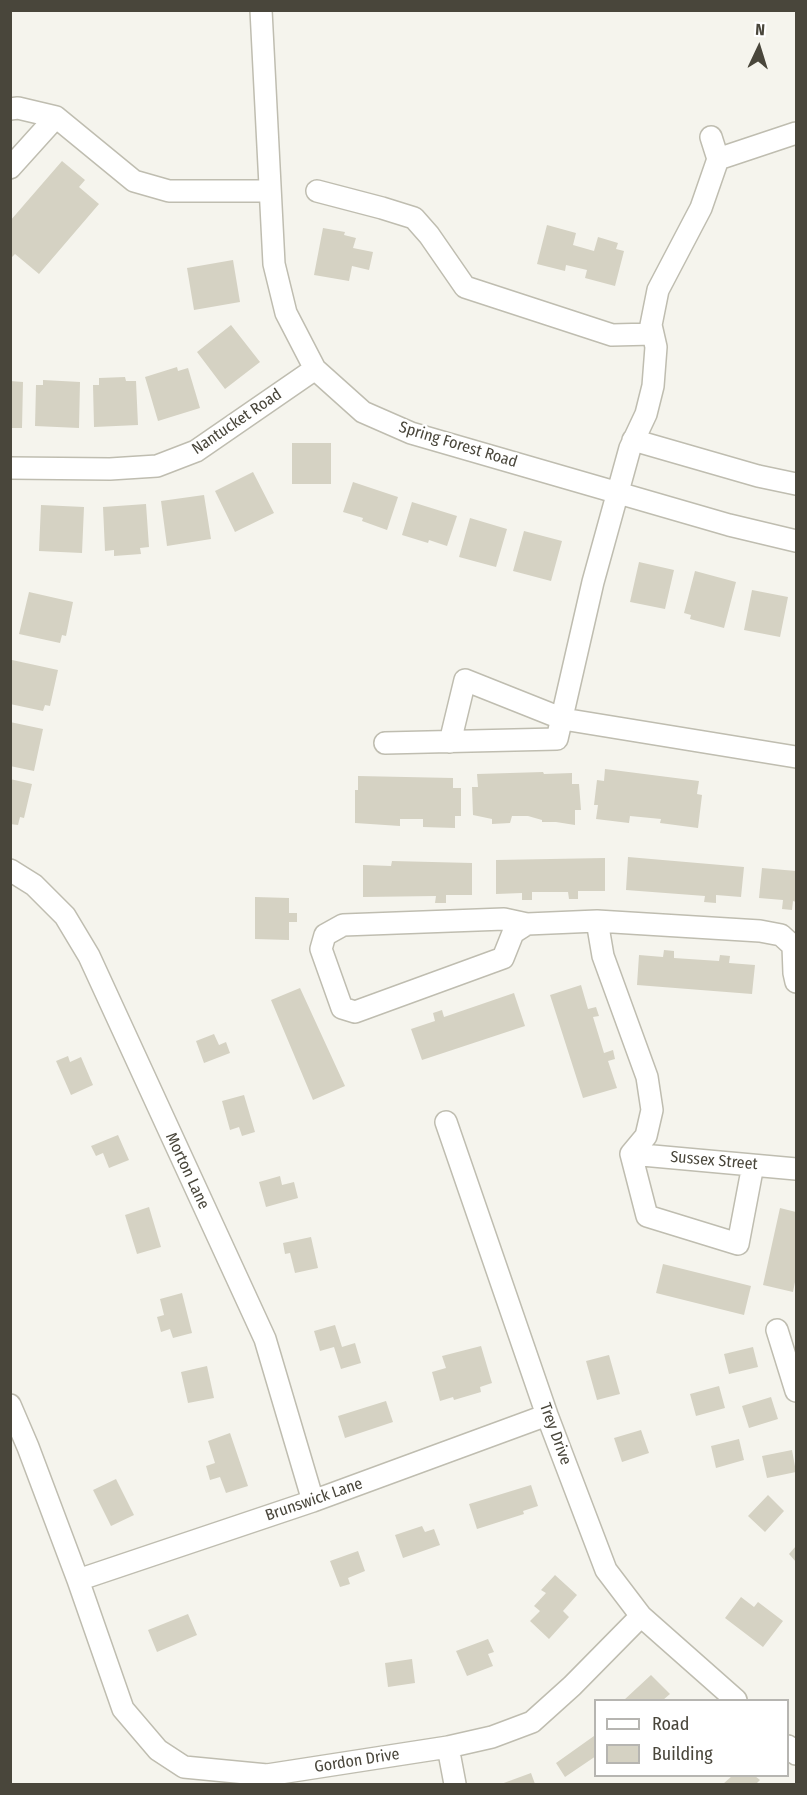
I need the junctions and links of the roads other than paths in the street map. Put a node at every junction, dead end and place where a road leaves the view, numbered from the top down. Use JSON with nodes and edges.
{"nodes":[{"id":1,"x":261,"y":10,"type":"edge"},
{"id":2,"x":10,"y":109,"type":"edge"},
{"id":3,"x":56,"y":117,"type":"junction"},
{"id":4,"x":796,"y":133,"type":"edge"},
{"id":5,"x":711,"y":137,"type":"dead end"},
{"id":6,"x":718,"y":159,"type":"junction"},
{"id":7,"x":10,"y":168,"type":"edge"},
{"id":8,"x":270,"y":191,"type":"junction"},
{"id":9,"x":317,"y":192,"type":"dead end"},
{"id":10,"x":653,"y":334,"type":"junction"},
{"id":11,"x":315,"y":369,"type":"junction"},
{"id":12,"x":633,"y":440,"type":"junction"},
{"id":13,"x":10,"y":468,"type":"edge"},
{"id":14,"x":796,"y":484,"type":"edge"},
{"id":15,"x":617,"y":492,"type":"junction"},
{"id":16,"x":796,"y":541,"type":"edge"},
{"id":17,"x":563,"y":719,"type":"junction"},
{"id":18,"x":450,"y":742,"type":"junction"},
{"id":19,"x":385,"y":743,"type":"dead end"},
{"id":20,"x":796,"y":757,"type":"edge"},
{"id":21,"x":10,"y":870,"type":"edge"},
{"id":22,"x":597,"y":921,"type":"junction"},
{"id":23,"x":527,"y":924,"type":"junction"},
{"id":24,"x":796,"y":982,"type":"edge"},
{"id":25,"x":446,"y":1122,"type":"dead end"},
{"id":26,"x":630,"y":1154,"type":"junction"},
{"id":27,"x":753,"y":1165,"type":"junction"},
{"id":28,"x":796,"y":1169,"type":"edge"},
{"id":29,"x":777,"y":1330,"type":"dead end"},
{"id":30,"x":796,"y":1391,"type":"edge"},
{"id":31,"x":10,"y":1405,"type":"edge"},
{"id":32,"x":547,"y":1415,"type":"junction"},
{"id":33,"x":313,"y":1501,"type":"junction"},
{"id":34,"x":78,"y":1580,"type":"junction"},
{"id":35,"x":641,"y":1616,"type":"junction"},
{"id":36,"x":734,"y":1699,"type":"edge"},
{"id":37,"x":448,"y":1748,"type":"junction"},
{"id":38,"x":455,"y":1785,"type":"edge"}],
"edges":[{"from":1,"to":8,"type":"street","name":"Spring Forest Road"},
{"from":2,"to":3,"type":"street"},
{"from":3,"to":7,"type":"street"},
{"from":3,"to":8,"type":"street"},
{"from":4,"to":6,"type":"street"},
{"from":5,"to":6,"type":"street"},
{"from":6,"to":10,"type":"street"},
{"from":8,"to":11,"type":"street","name":"Spring Forest Road"},
{"from":9,"to":10,"type":"street"},
{"from":10,"to":12,"type":"street"},
{"from":11,"to":13,"type":"street","name":"Nantucket Road"},
{"from":11,"to":15,"type":"street","name":"Spring Forest Road"},
{"from":12,"to":14,"type":"street"},
{"from":12,"to":15,"type":"street"},
{"from":15,"to":16,"type":"street","name":"Spring Forest Road"},
{"from":15,"to":17,"type":"street"},
{"from":17,"to":18,"type":"street"},
{"from":17,"to":18,"type":"street"},
{"from":17,"to":20,"type":"street"},
{"from":18,"to":19,"type":"street"},
{"from":21,"to":33,"type":"street","name":"Morton Lane"},
{"from":22,"to":23,"type":"street"},
{"from":22,"to":24,"type":"street"},
{"from":22,"to":26,"type":"street"},
{"from":23,"to":23,"type":"street"},
{"from":25,"to":32,"type":"street","name":"Trey Drive"},
{"from":26,"to":27,"type":"street","name":"Sussex Street"},
{"from":26,"to":27,"type":"street"},
{"from":27,"to":28,"type":"street","name":"Sussex Street"},
{"from":29,"to":30,"type":"street"},
{"from":31,"to":34,"type":"street","name":"Gordon Drive"},
{"from":32,"to":33,"type":"street","name":"Brunswick Lane"},
{"from":32,"to":35,"type":"street","name":"Trey Drive"},
{"from":33,"to":34,"type":"street","name":"Brunswick Lane"},
{"from":34,"to":37,"type":"street","name":"Gordon Drive"},
{"from":35,"to":36,"type":"street","name":"Trey Drive"},
{"from":35,"to":37,"type":"street","name":"Gordon Drive"},
{"from":37,"to":38,"type":"street"}]}
